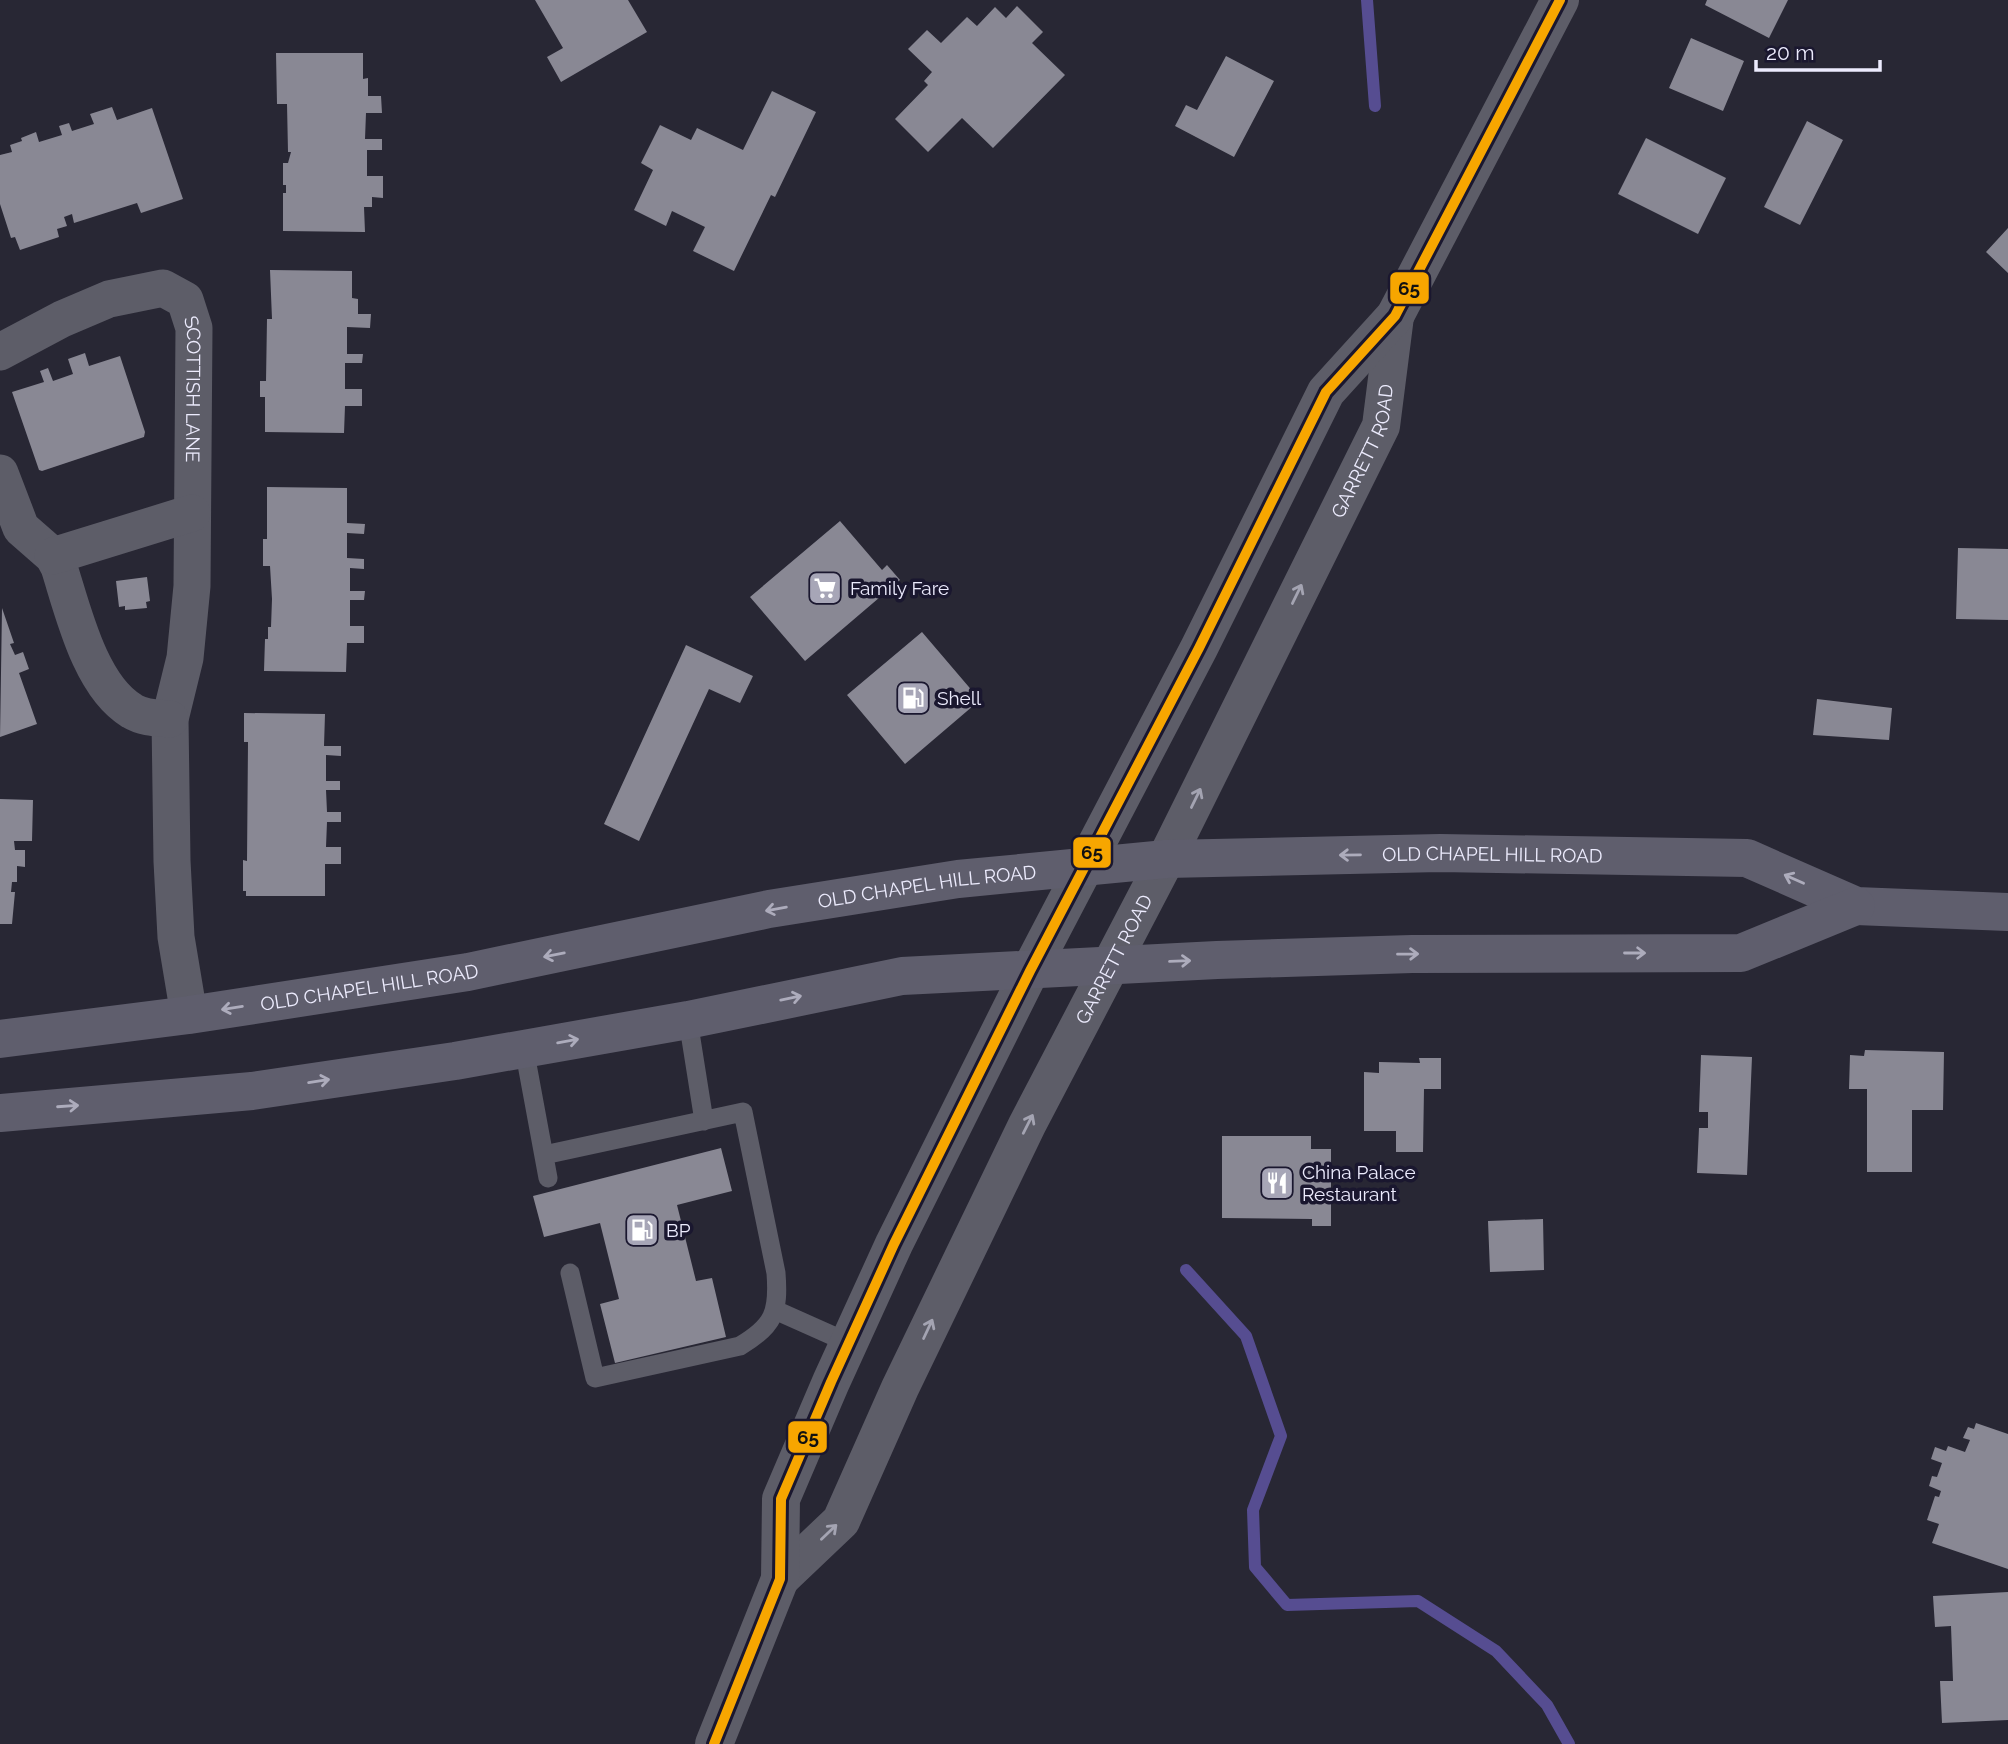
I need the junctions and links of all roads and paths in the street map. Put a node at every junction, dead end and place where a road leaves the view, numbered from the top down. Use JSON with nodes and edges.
{"nodes":[{"id":1,"x":1560,"y":0,"type":"edge"},
{"id":2,"x":1395,"y":316,"type":"junction"},
{"id":3,"x":0,"y":352,"type":"edge"},
{"id":4,"x":0,"y":473,"type":"edge"},
{"id":5,"x":192,"y":513,"type":"junction"},
{"id":6,"x":53,"y":556,"type":"junction"},
{"id":7,"x":170,"y":719,"type":"junction"},
{"id":8,"x":1166,"y":859,"type":"junction"},
{"id":9,"x":1086,"y":867,"type":"junction"},
{"id":10,"x":1856,"y":906,"type":"junction"},
{"id":11,"x":2008,"y":912,"type":"edge"},
{"id":12,"x":1112,"y":964,"type":"junction"},
{"id":13,"x":1030,"y":971,"type":"junction"},
{"id":14,"x":189,"y":1015,"type":"junction"},
{"id":15,"x":688,"y":1020,"type":"junction"},
{"id":16,"x":0,"y":1039,"type":"edge"},
{"id":17,"x":524,"y":1048,"type":"junction"},
{"id":18,"x":0,"y":1113,"type":"edge"},
{"id":19,"x":704,"y":1121,"type":"junction"},
{"id":20,"x":544,"y":1155,"type":"junction"},
{"id":21,"x":548,"y":1178,"type":"dead end"},
{"id":22,"x":570,"y":1273,"type":"dead end"},
{"id":23,"x":775,"y":1310,"type":"junction"},
{"id":24,"x":849,"y":1343,"type":"junction"},
{"id":25,"x":779,"y":1579,"type":"junction"},
{"id":26,"x":715,"y":1744,"type":"edge"}],
"edges":[{"from":1,"to":2,"type":"street","name":"GARRETT ROAD"},
{"from":8,"to":2,"type":"street","name":"GARRETT ROAD","one_way":true},
{"from":2,"to":9,"type":"street","name":"GARRETT ROAD"},
{"from":3,"to":5,"type":"street","name":"SCOTTISH LANE"},
{"from":4,"to":6,"type":"street"},
{"from":5,"to":6,"type":"street"},
{"from":5,"to":7,"type":"street","name":"SCOTTISH LANE"},
{"from":6,"to":7,"type":"street"},
{"from":7,"to":14,"type":"street","name":"SCOTTISH LANE"},
{"from":8,"to":9,"type":"main road","name":"OLD CHAPEL HILL ROAD"},
{"from":10,"to":8,"type":"main road","name":"OLD CHAPEL HILL ROAD","one_way":true},
{"from":8,"to":12,"type":"street","name":"GARRETT ROAD"},
{"from":9,"to":13,"type":"street","name":"GARRETT ROAD"},
{"from":9,"to":14,"type":"main road","name":"OLD CHAPEL HILL ROAD","one_way":true},
{"from":10,"to":11,"type":"main road","name":"OLD CHAPEL HILL ROAD"},
{"from":12,"to":10,"type":"main road","name":"OLD CHAPEL HILL ROAD","one_way":true},
{"from":12,"to":13,"type":"main road","name":"OLD CHAPEL HILL ROAD"},
{"from":25,"to":12,"type":"street","name":"GARRETT ROAD","one_way":true},
{"from":15,"to":13,"type":"main road","name":"OLD CHAPEL HILL ROAD","one_way":true},
{"from":13,"to":24,"type":"street","name":"GARRETT ROAD"},
{"from":14,"to":16,"type":"main road","name":"OLD CHAPEL HILL ROAD"},
{"from":17,"to":15,"type":"main road","name":"OLD CHAPEL HILL ROAD","one_way":true},
{"from":15,"to":19,"type":"lane"},
{"from":18,"to":17,"type":"main road","name":"OLD CHAPEL HILL ROAD","one_way":true},
{"from":17,"to":20,"type":"lane"},
{"from":19,"to":20,"type":"lane"},
{"from":19,"to":23,"type":"lane"},
{"from":20,"to":21,"type":"lane"},
{"from":22,"to":23,"type":"lane"},
{"from":23,"to":24,"type":"lane"},
{"from":24,"to":25,"type":"street","name":"GARRETT ROAD"},
{"from":25,"to":26,"type":"street","name":"GARRETT ROAD"}]}
